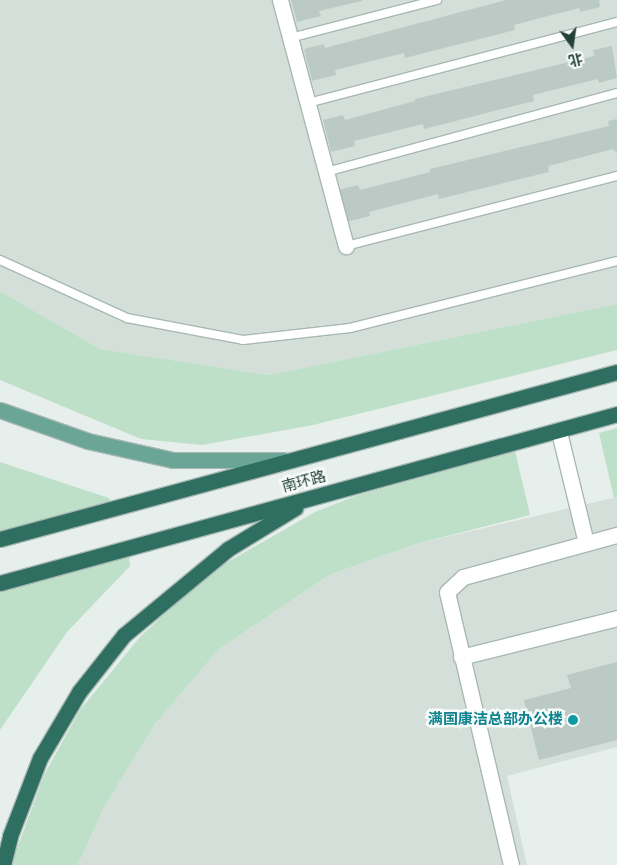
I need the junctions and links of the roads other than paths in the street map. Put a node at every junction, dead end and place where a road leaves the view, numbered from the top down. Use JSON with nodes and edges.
{"nodes":[{"id":1,"x":280,"y":0,"type":"edge"},
{"id":2,"x":437,"y":0,"type":"edge"},
{"id":3,"x":617,"y":22,"type":"edge"},
{"id":4,"x":290,"y":38,"type":"junction"},
{"id":5,"x":617,"y":93,"type":"edge"},
{"id":6,"x":308,"y":103,"type":"junction"},
{"id":7,"x":326,"y":172,"type":"junction"},
{"id":8,"x":617,"y":176,"type":"edge"},
{"id":9,"x":346,"y":246,"type":"joint"},
{"id":10,"x":0,"y":260,"type":"edge"},
{"id":11,"x":617,"y":261,"type":"edge"},
{"id":12,"x":617,"y":372,"type":"edge"},
{"id":13,"x":0,"y":410,"type":"edge"},
{"id":14,"x":617,"y":414,"type":"edge"},
{"id":15,"x":559,"y":432,"type":"junction"},
{"id":16,"x":297,"y":460,"type":"junction"},
{"id":17,"x":310,"y":499,"type":"junction"},
{"id":18,"x":617,"y":535,"type":"edge"},
{"id":19,"x":0,"y":539,"type":"edge"},
{"id":20,"x":586,"y":543,"type":"junction"},
{"id":21,"x":0,"y":582,"type":"edge"},
{"id":22,"x":617,"y":618,"type":"edge"},
{"id":23,"x":461,"y":657,"type":"junction"},
{"id":24,"x":3,"y":865,"type":"edge"},
{"id":25,"x":511,"y":865,"type":"edge"}],
"edges":[{"from":1,"to":4,"type":"street"},
{"from":2,"to":4,"type":"lane"},
{"from":3,"to":6,"type":"lane"},
{"from":4,"to":6,"type":"street"},
{"from":5,"to":7,"type":"lane"},
{"from":6,"to":7,"type":"street"},
{"from":7,"to":9,"type":"street"},
{"from":8,"to":9,"type":"lane"},
{"from":10,"to":11,"type":"lane"},
{"from":12,"to":16,"type":"highway","name":"南环路"},
{"from":13,"to":16,"type":"main road"},
{"from":14,"to":15,"type":"highway","name":"南环路"},
{"from":15,"to":17,"type":"highway","name":"南环路"},
{"from":15,"to":20,"type":"street"},
{"from":16,"to":19,"type":"highway","name":"南环路"},
{"from":17,"to":21,"type":"highway","name":"南环路"},
{"from":17,"to":24,"type":"highway"},
{"from":18,"to":20,"type":"street"},
{"from":20,"to":23,"type":"street"},
{"from":22,"to":23,"type":"street"},
{"from":23,"to":25,"type":"street"}]}
